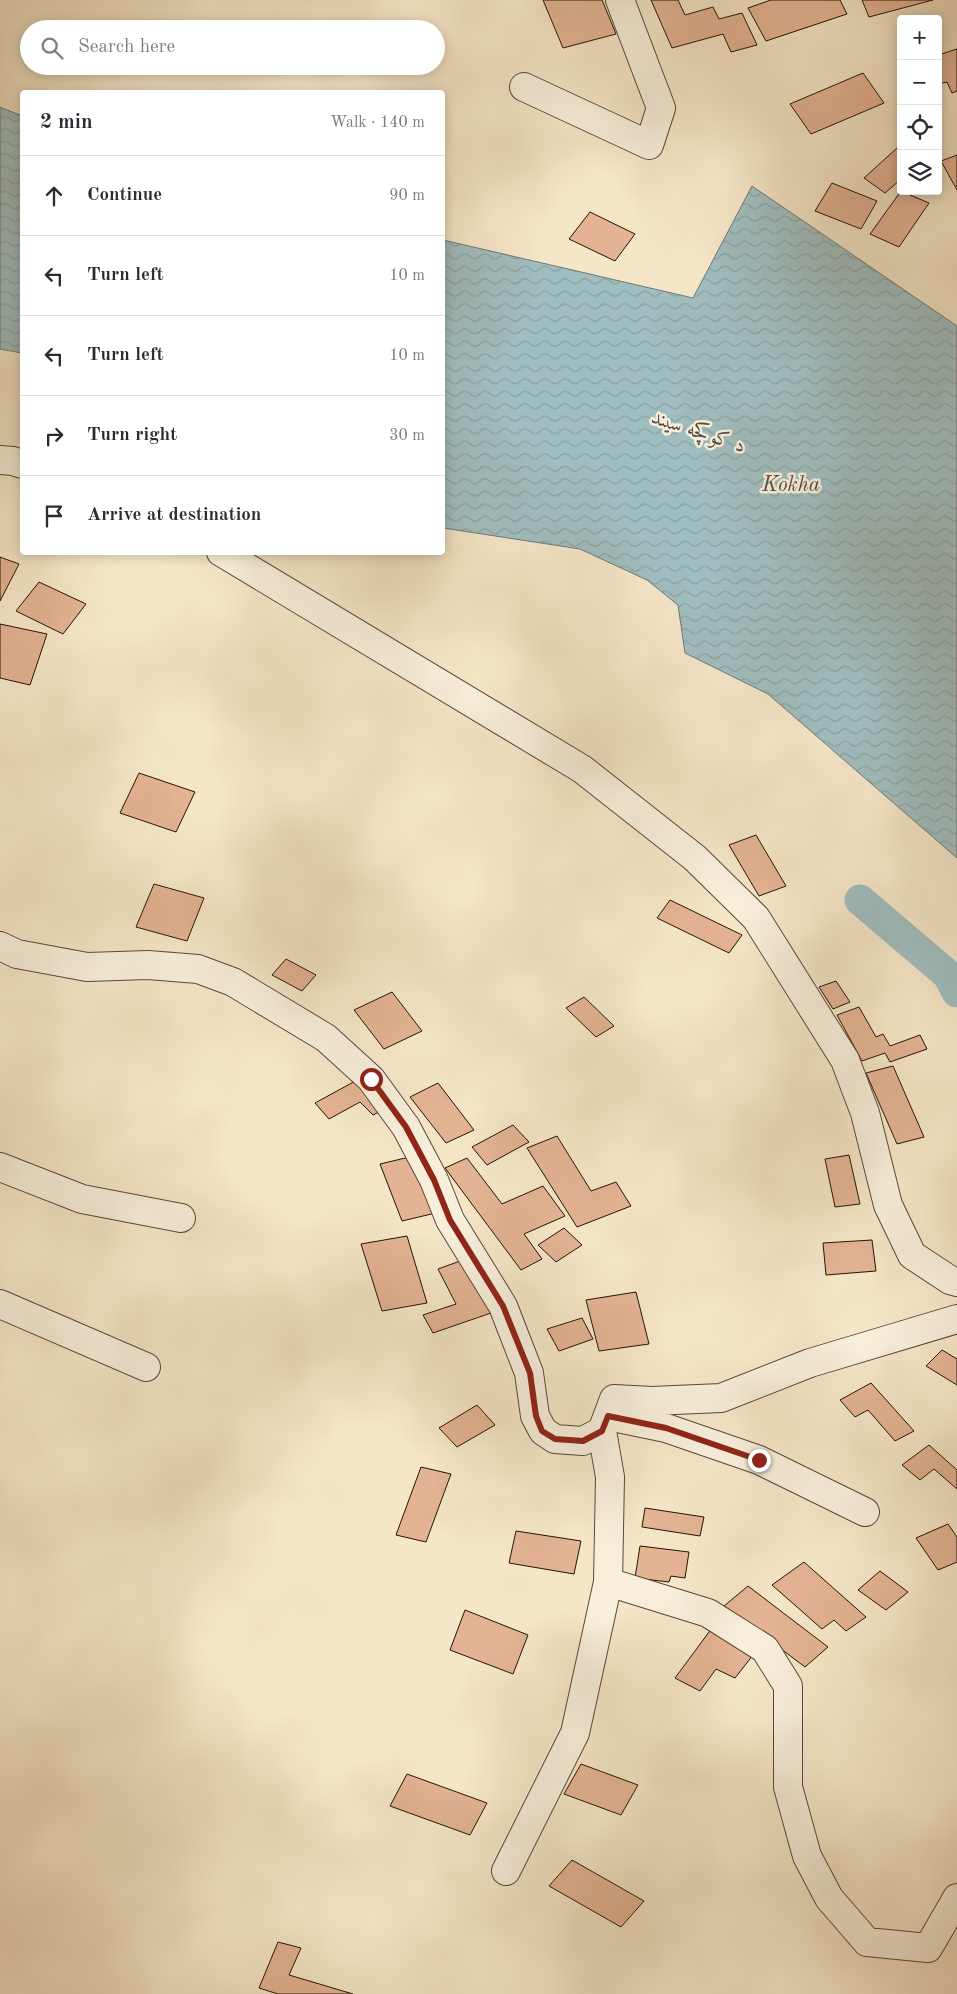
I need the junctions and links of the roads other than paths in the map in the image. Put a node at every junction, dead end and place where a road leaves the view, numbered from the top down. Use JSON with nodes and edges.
{"nodes":[{"id":1,"x":620,"y":0,"type":"edge"},
{"id":2,"x":524,"y":88,"type":"dead end"},
{"id":3,"x":0,"y":460,"type":"edge"},
{"id":4,"x":20,"y":463,"type":"edge"},
{"id":5,"x":227,"y":555,"type":"edge"},
{"id":6,"x":0,"y":946,"type":"edge"},
{"id":7,"x":0,"y":1167,"type":"edge"},
{"id":8,"x":181,"y":1218,"type":"dead end"},
{"id":9,"x":957,"y":1282,"type":"edge"},
{"id":10,"x":0,"y":1304,"type":"edge"},
{"id":11,"x":957,"y":1319,"type":"edge"},
{"id":12,"x":146,"y":1367,"type":"dead end"},
{"id":13,"x":605,"y":1423,"type":"junction"},
{"id":14,"x":865,"y":1512,"type":"dead end"},
{"id":15,"x":608,"y":1582,"type":"junction"},
{"id":16,"x":506,"y":1871,"type":"dead end"},
{"id":17,"x":957,"y":1898,"type":"edge"}],
"edges":[{"from":1,"to":2,"type":"street"},
{"from":3,"to":4,"type":"street"},
{"from":5,"to":9,"type":"street"},
{"from":6,"to":13,"type":"street"},
{"from":7,"to":8,"type":"street"},
{"from":10,"to":12,"type":"street"},
{"from":11,"to":13,"type":"street"},
{"from":13,"to":14,"type":"street"},
{"from":13,"to":15,"type":"street"},
{"from":15,"to":16,"type":"street"},
{"from":15,"to":17,"type":"street"}]}
